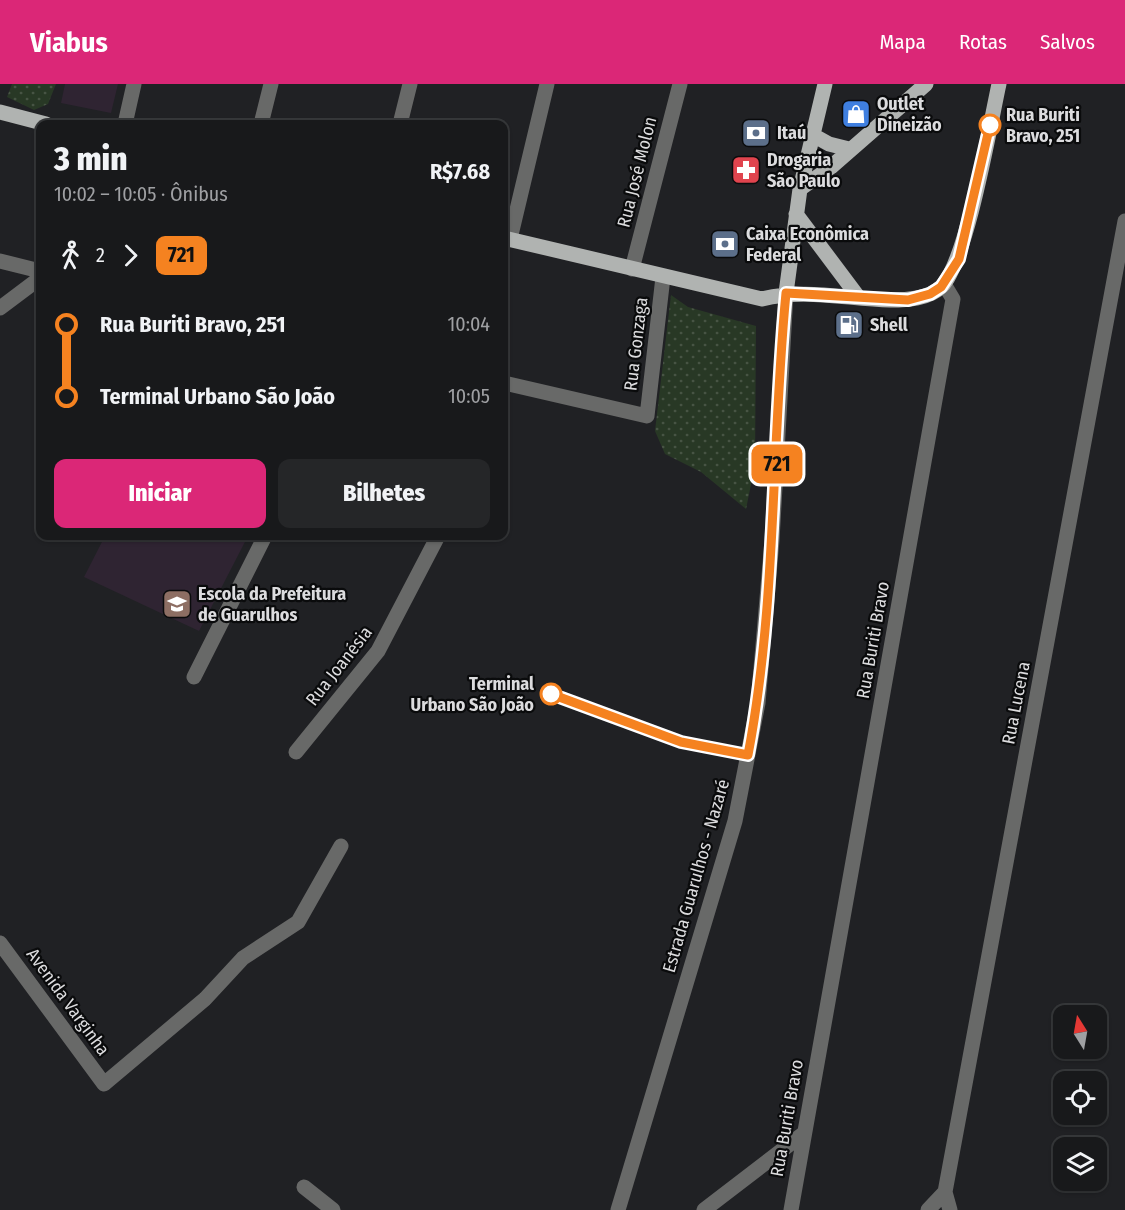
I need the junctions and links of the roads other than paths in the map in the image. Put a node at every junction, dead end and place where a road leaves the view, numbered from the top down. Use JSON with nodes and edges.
{"nodes":[{"id":1,"x":135,"y":84,"type":"edge"},
{"id":2,"x":271,"y":84,"type":"edge"},
{"id":3,"x":410,"y":84,"type":"edge"},
{"id":4,"x":547,"y":84,"type":"edge"},
{"id":5,"x":680,"y":84,"type":"edge"},
{"id":6,"x":825,"y":84,"type":"edge"},
{"id":7,"x":926,"y":84,"type":"edge"},
{"id":8,"x":999,"y":84,"type":"edge"},
{"id":9,"x":0,"y":112,"type":"edge"},
{"id":10,"x":126,"y":120,"type":"edge"},
{"id":11,"x":262,"y":120,"type":"edge"},
{"id":12,"x":401,"y":120,"type":"edge"},
{"id":13,"x":36,"y":121,"type":"edge"},
{"id":14,"x":811,"y":134,"type":"junction"},
{"id":15,"x":849,"y":148,"type":"junction"},
{"id":16,"x":800,"y":189,"type":"junction"},
{"id":17,"x":796,"y":214,"type":"junction"},
{"id":18,"x":1125,"y":221,"type":"edge"},
{"id":19,"x":508,"y":234,"type":"edge"},
{"id":20,"x":508,"y":238,"type":"edge"},
{"id":21,"x":0,"y":261,"type":"edge"},
{"id":22,"x":632,"y":269,"type":"junction"},
{"id":23,"x":36,"y":270,"type":"edge"},
{"id":24,"x":663,"y":277,"type":"junction"},
{"id":25,"x":36,"y":281,"type":"edge"},
{"id":26,"x":944,"y":284,"type":"junction"},
{"id":27,"x":786,"y":293,"type":"junction"},
{"id":28,"x":859,"y":298,"type":"junction"},
{"id":29,"x":0,"y":308,"type":"edge"},
{"id":30,"x":508,"y":386,"type":"edge"},
{"id":31,"x":264,"y":540,"type":"edge"},
{"id":32,"x":436,"y":540,"type":"edge"},
{"id":33,"x":194,"y":677,"type":"dead end"},
{"id":34,"x":296,"y":752,"type":"dead end"},
{"id":35,"x":341,"y":846,"type":"dead end"},
{"id":36,"x":0,"y":944,"type":"edge"},
{"id":37,"x":803,"y":1134,"type":"junction"},
{"id":38,"x":304,"y":1187,"type":"dead end"},
{"id":39,"x":945,"y":1192,"type":"junction"},
{"id":40,"x":333,"y":1210,"type":"edge"},
{"id":41,"x":618,"y":1210,"type":"edge"},
{"id":42,"x":704,"y":1210,"type":"edge"},
{"id":43,"x":791,"y":1210,"type":"edge"},
{"id":44,"x":928,"y":1210,"type":"edge"},
{"id":45,"x":950,"y":1210,"type":"edge"}],
"edges":[{"from":1,"to":10,"type":"street"},
{"from":2,"to":11,"type":"street"},
{"from":3,"to":12,"type":"street"},
{"from":4,"to":19,"type":"street"},
{"from":5,"to":22,"type":"street","name":"Rua José Molon"},
{"from":6,"to":14,"type":"main road"},
{"from":7,"to":15,"type":"main road"},
{"from":8,"to":26,"type":"main road"},
{"from":9,"to":13,"type":"main road"},
{"from":14,"to":15,"type":"main road"},
{"from":14,"to":16,"type":"main road"},
{"from":15,"to":16,"type":"main road"},
{"from":16,"to":17,"type":"main road"},
{"from":17,"to":27,"type":"main road"},
{"from":17,"to":28,"type":"main road"},
{"from":18,"to":39,"type":"street","name":"Rua Lucena"},
{"from":20,"to":22,"type":"main road"},
{"from":21,"to":23,"type":"street"},
{"from":22,"to":24,"type":"main road"},
{"from":24,"to":27,"type":"main road"},
{"from":24,"to":30,"type":"street","name":"Rua Gonzaga"},
{"from":25,"to":29,"type":"street"},
{"from":26,"to":28,"type":"main road"},
{"from":26,"to":37,"type":"street","name":"Rua Buriti Bravo"},
{"from":27,"to":28,"type":"main road"},
{"from":27,"to":41,"type":"street","name":"Estrada Guarulhos - Nazaré"},
{"from":31,"to":33,"type":"street"},
{"from":32,"to":34,"type":"street","name":"Rua Joanésia"},
{"from":35,"to":36,"type":"street","name":"Avenida Varginha"},
{"from":37,"to":42,"type":"street"},
{"from":37,"to":43,"type":"street","name":"Rua Buriti Bravo"},
{"from":38,"to":40,"type":"street"},
{"from":39,"to":44,"type":"street"},
{"from":39,"to":45,"type":"street","name":"Rua Lucena"}]}
